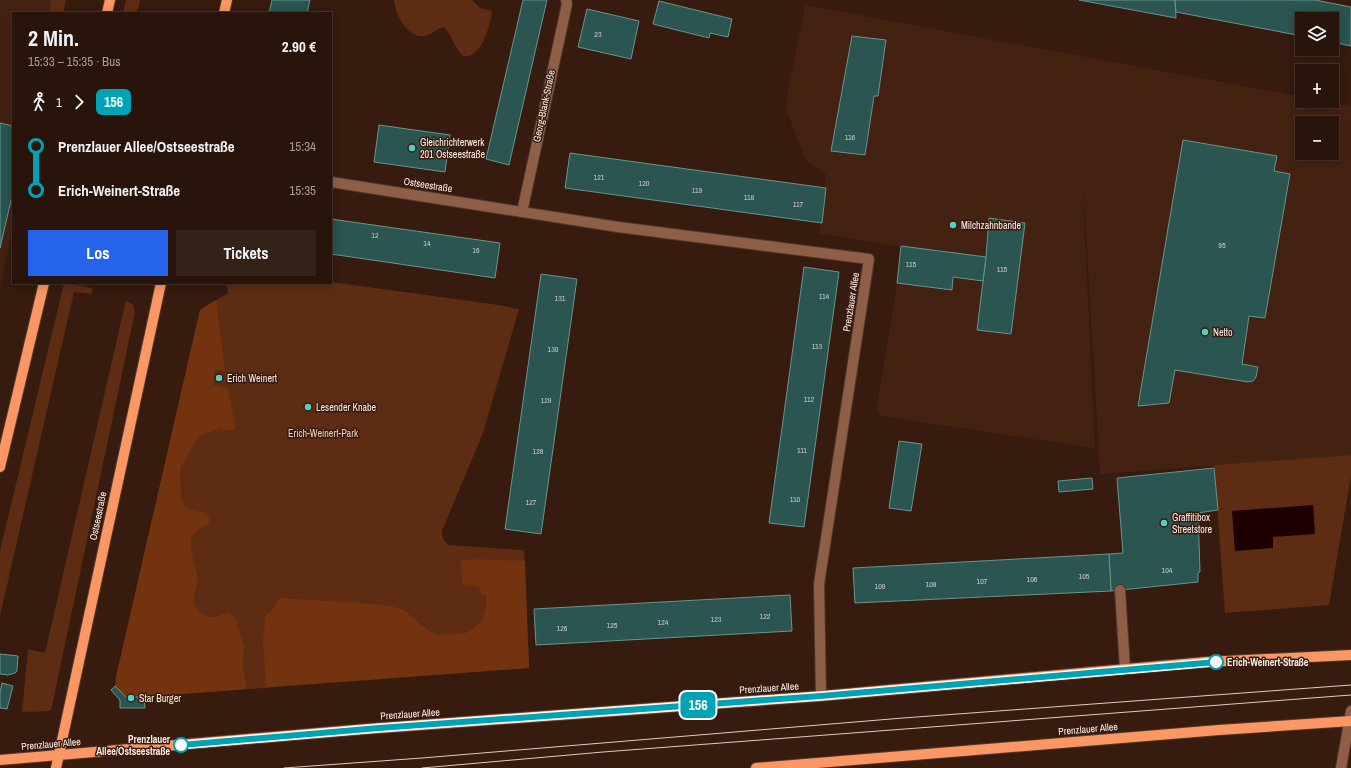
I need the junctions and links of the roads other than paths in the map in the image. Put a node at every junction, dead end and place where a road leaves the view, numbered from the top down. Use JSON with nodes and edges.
{"nodes":[{"id":1,"x":110,"y":0,"type":"edge"},
{"id":2,"x":227,"y":0,"type":"edge"},
{"id":3,"x":566,"y":0,"type":"edge"},
{"id":4,"x":107,"y":12,"type":"edge"},
{"id":5,"x":224,"y":12,"type":"edge"},
{"id":6,"x":332,"y":182,"type":"edge"},
{"id":7,"x":522,"y":212,"type":"junction"},
{"id":8,"x":44,"y":284,"type":"edge"},
{"id":9,"x":161,"y":284,"type":"edge"},
{"id":10,"x":1,"y":462,"type":"edge"},
{"id":11,"x":1120,"y":590,"type":"dead end"},
{"id":12,"x":1351,"y":655,"type":"edge"},
{"id":13,"x":1125,"y":669,"type":"junction"},
{"id":14,"x":821,"y":696,"type":"junction"},
{"id":15,"x":1350,"y":718,"type":"edge"},
{"id":16,"x":58,"y":755,"type":"junction"},
{"id":17,"x":0,"y":760,"type":"edge"},
{"id":18,"x":787,"y":767,"type":"edge"},
{"id":19,"x":56,"y":768,"type":"edge"},
{"id":20,"x":756,"y":768,"type":"edge"},
{"id":21,"x":1341,"y":768,"type":"edge"}],
"edges":[{"from":1,"to":4,"type":"main road"},
{"from":2,"to":5,"type":"main road"},
{"from":3,"to":7,"type":"street","name":"Georg-Blank-Straße"},
{"from":6,"to":7,"type":"street","name":"Ostseestraße"},
{"from":7,"to":14,"type":"street","name":"Prenzlauer Allee"},
{"from":8,"to":10,"type":"main road"},
{"from":9,"to":16,"type":"main road","name":"Ostseestraße"},
{"from":11,"to":13,"type":"street"},
{"from":12,"to":13,"type":"main road","name":"Prenzlauer Allee"},
{"from":13,"to":14,"type":"main road","name":"Prenzlauer Allee"},
{"from":14,"to":16,"type":"main road","name":"Prenzlauer Allee"},
{"from":15,"to":18,"type":"main road","name":"Prenzlauer Allee"},
{"from":15,"to":21,"type":"street"},
{"from":16,"to":17,"type":"main road","name":"Prenzlauer Allee"},
{"from":16,"to":19,"type":"main road","name":"Ostseestraße"},
{"from":18,"to":20,"type":"main road","name":"Prenzlauer Allee"}]}
